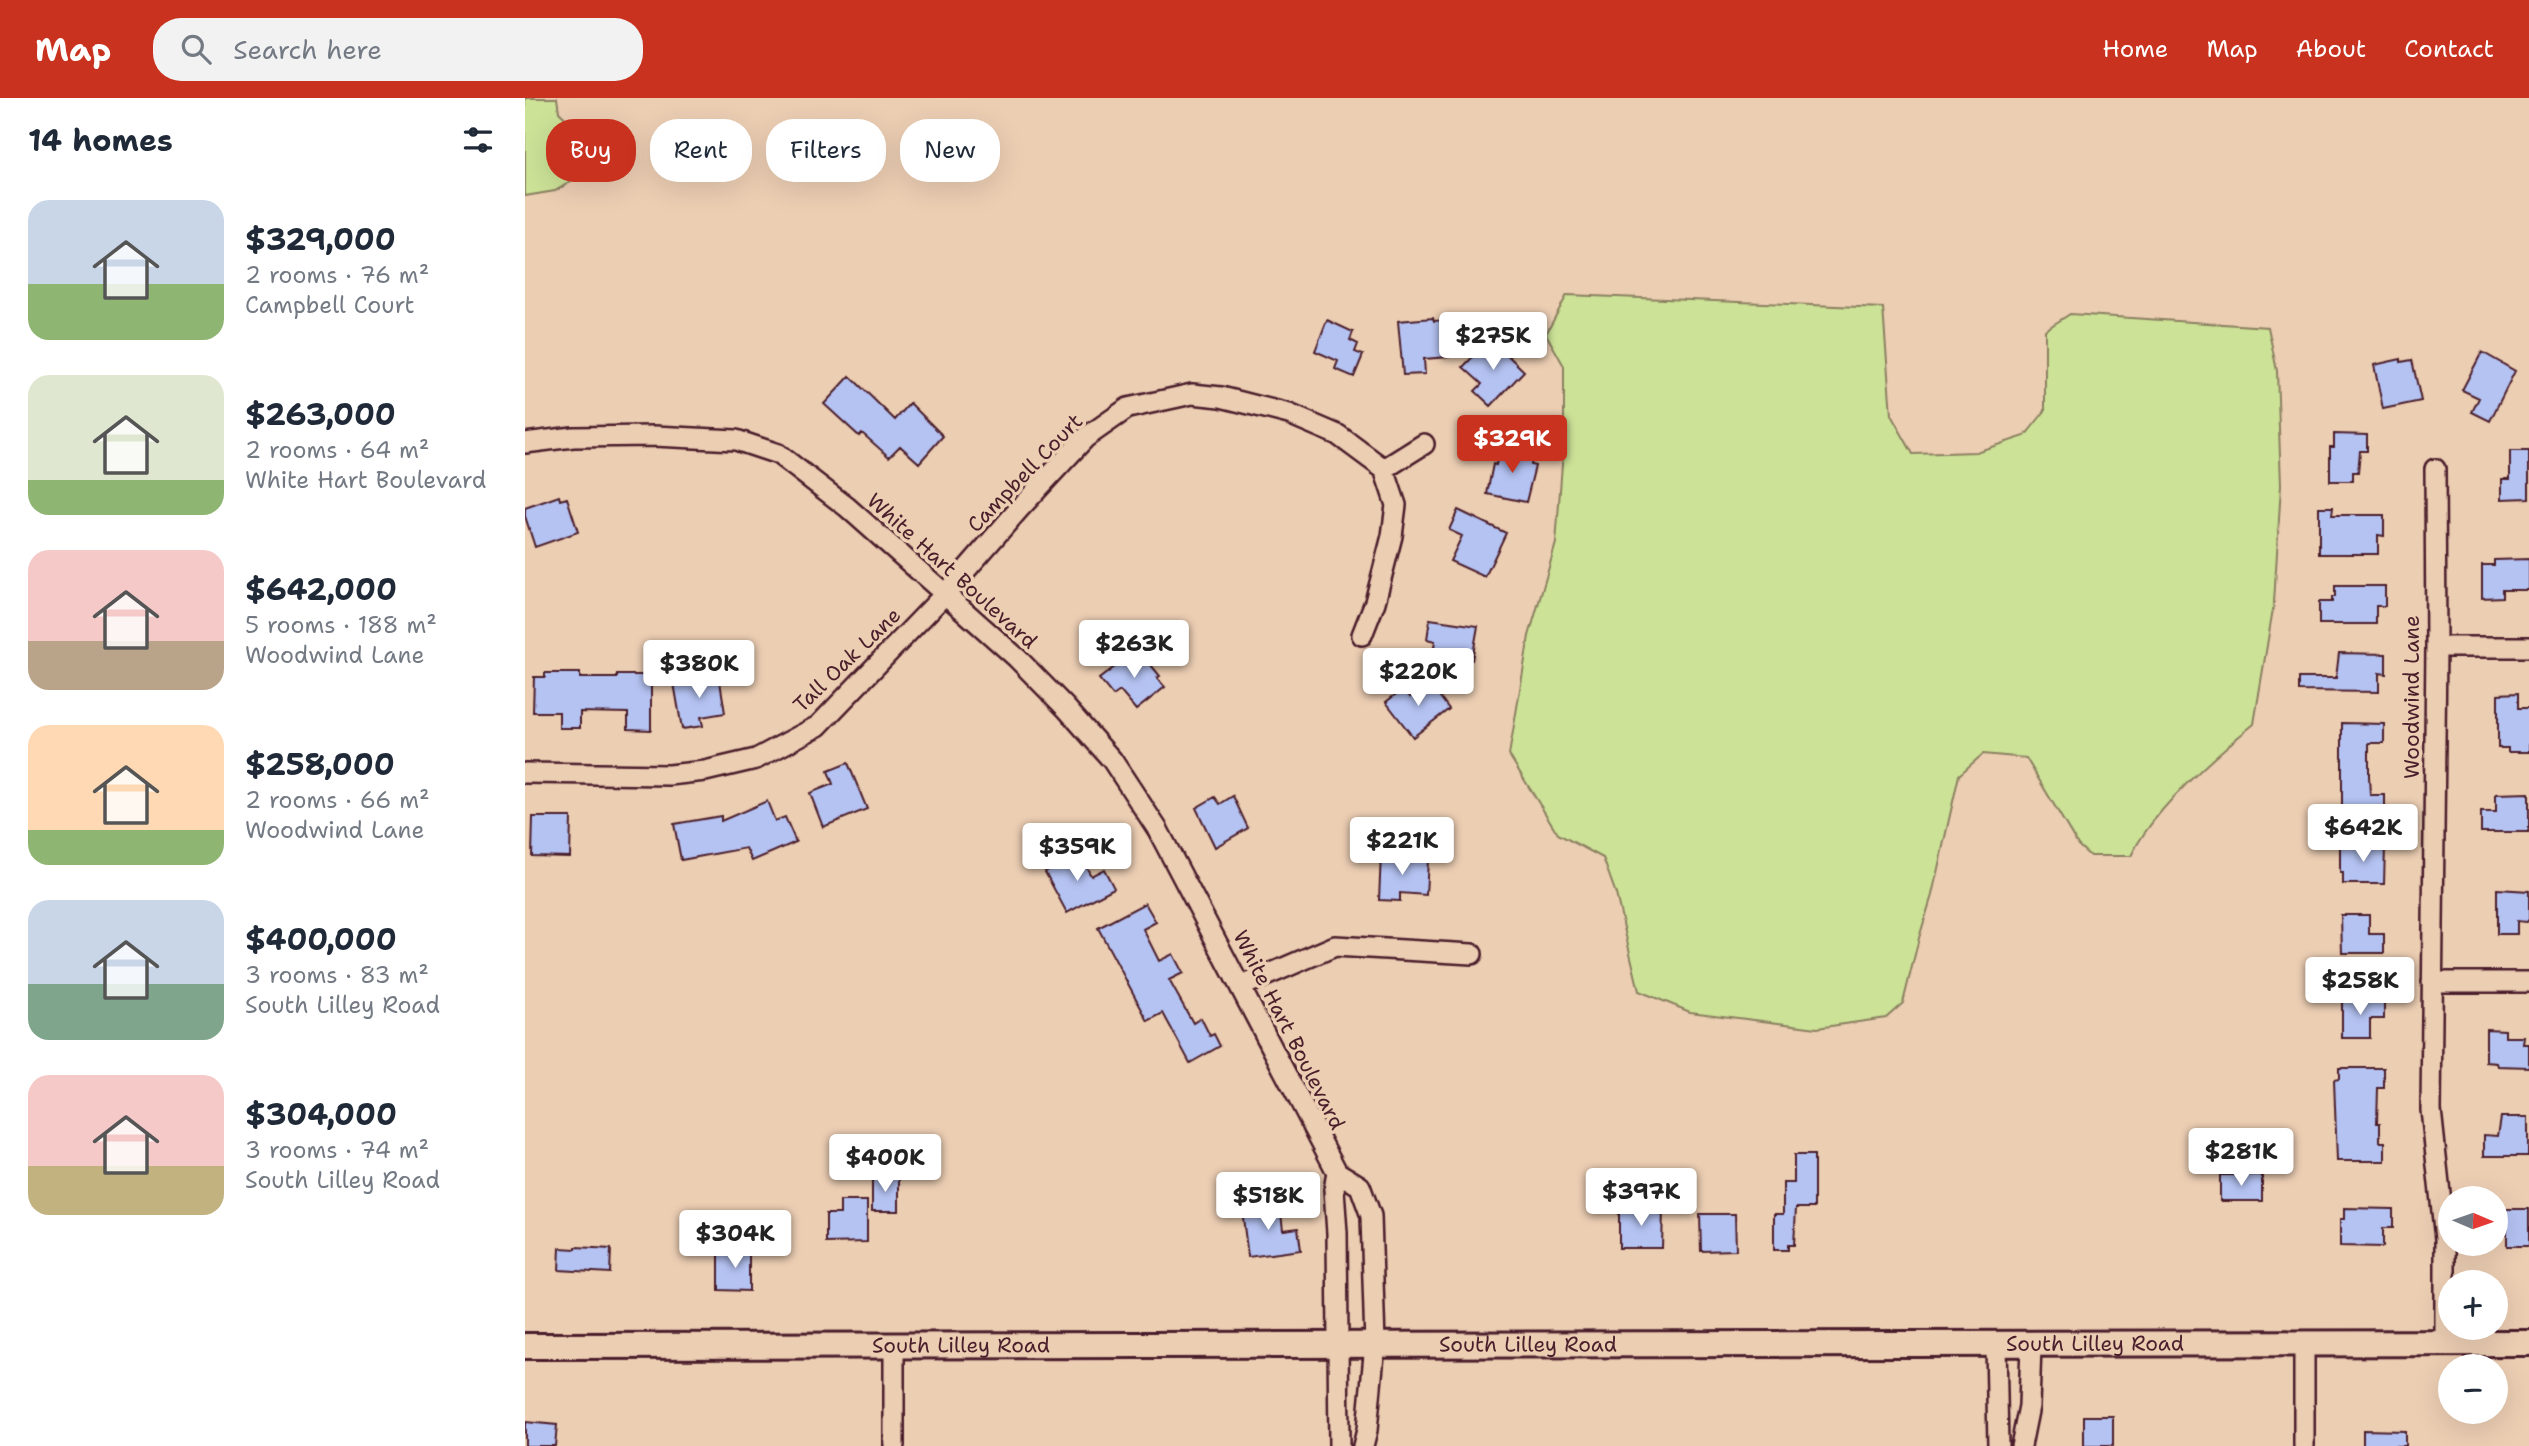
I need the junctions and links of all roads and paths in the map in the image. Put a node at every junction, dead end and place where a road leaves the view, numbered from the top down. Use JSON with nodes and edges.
{"nodes":[{"id":1,"x":525,"y":443,"type":"edge"},
{"id":2,"x":1424,"y":444,"type":"dead end"},
{"id":3,"x":2435,"y":469,"type":"dead end"},
{"id":4,"x":1384,"y":470,"type":"junction"},
{"id":5,"x":945,"y":594,"type":"junction"},
{"id":6,"x":1362,"y":635,"type":"dead end"},
{"id":7,"x":2529,"y":646,"type":"edge"},
{"id":8,"x":2436,"y":647,"type":"junction"},
{"id":9,"x":525,"y":773,"type":"edge"},
{"id":10,"x":1472,"y":954,"type":"dead end"},
{"id":11,"x":2432,"y":982,"type":"junction"},
{"id":12,"x":2529,"y":982,"type":"edge"},
{"id":13,"x":1241,"y":986,"type":"junction"},
{"id":14,"x":1337,"y":1172,"type":"junction"},
{"id":15,"x":2304,"y":1343,"type":"junction"},
{"id":16,"x":2445,"y":1343,"type":"junction"},
{"id":17,"x":2529,"y":1343,"type":"edge"},
{"id":18,"x":1339,"y":1344,"type":"junction"},
{"id":19,"x":1996,"y":1344,"type":"junction"},
{"id":20,"x":2031,"y":1344,"type":"junction"},
{"id":21,"x":1375,"y":1345,"type":"junction"},
{"id":22,"x":525,"y":1346,"type":"edge"},
{"id":23,"x":894,"y":1347,"type":"junction"},
{"id":24,"x":894,"y":1446,"type":"edge"},
{"id":25,"x":1339,"y":1446,"type":"edge"},
{"id":26,"x":1363,"y":1446,"type":"edge"},
{"id":27,"x":1998,"y":1446,"type":"edge"},
{"id":28,"x":2021,"y":1446,"type":"edge"},
{"id":29,"x":2304,"y":1446,"type":"edge"}],
"edges":[{"from":1,"to":5,"type":"street","name":"White Hart Boulevard"},
{"from":2,"to":4,"type":"street"},
{"from":3,"to":8,"type":"street","name":"Woodwind Lane"},
{"from":4,"to":5,"type":"street","name":"Campbell Court"},
{"from":4,"to":6,"type":"street"},
{"from":5,"to":9,"type":"street","name":"Tall Oak Lane"},
{"from":5,"to":13,"type":"street","name":"White Hart Boulevard"},
{"from":7,"to":8,"type":"street"},
{"from":8,"to":11,"type":"street","name":"Woodwind Lane"},
{"from":10,"to":13,"type":"street"},
{"from":11,"to":12,"type":"street"},
{"from":11,"to":16,"type":"street","name":"Woodwind Lane"},
{"from":13,"to":14,"type":"street","name":"White Hart Boulevard"},
{"from":14,"to":18,"type":"street"},
{"from":14,"to":21,"type":"street","name":"White Hart Boulevard"},
{"from":15,"to":16,"type":"street","name":"South Lilley Road"},
{"from":15,"to":20,"type":"street","name":"South Lilley Road"},
{"from":15,"to":29,"type":"street"},
{"from":16,"to":17,"type":"street","name":"South Lilley Road"},
{"from":18,"to":21,"type":"street","name":"South Lilley Road"},
{"from":18,"to":23,"type":"street","name":"South Lilley Road"},
{"from":18,"to":25,"type":"street"},
{"from":19,"to":20,"type":"street","name":"South Lilley Road"},
{"from":19,"to":21,"type":"street","name":"South Lilley Road"},
{"from":19,"to":27,"type":"street"},
{"from":20,"to":28,"type":"street"},
{"from":21,"to":26,"type":"street","name":"White Hart Boulevard"},
{"from":22,"to":23,"type":"street","name":"South Lilley Road"},
{"from":23,"to":24,"type":"street"}]}
